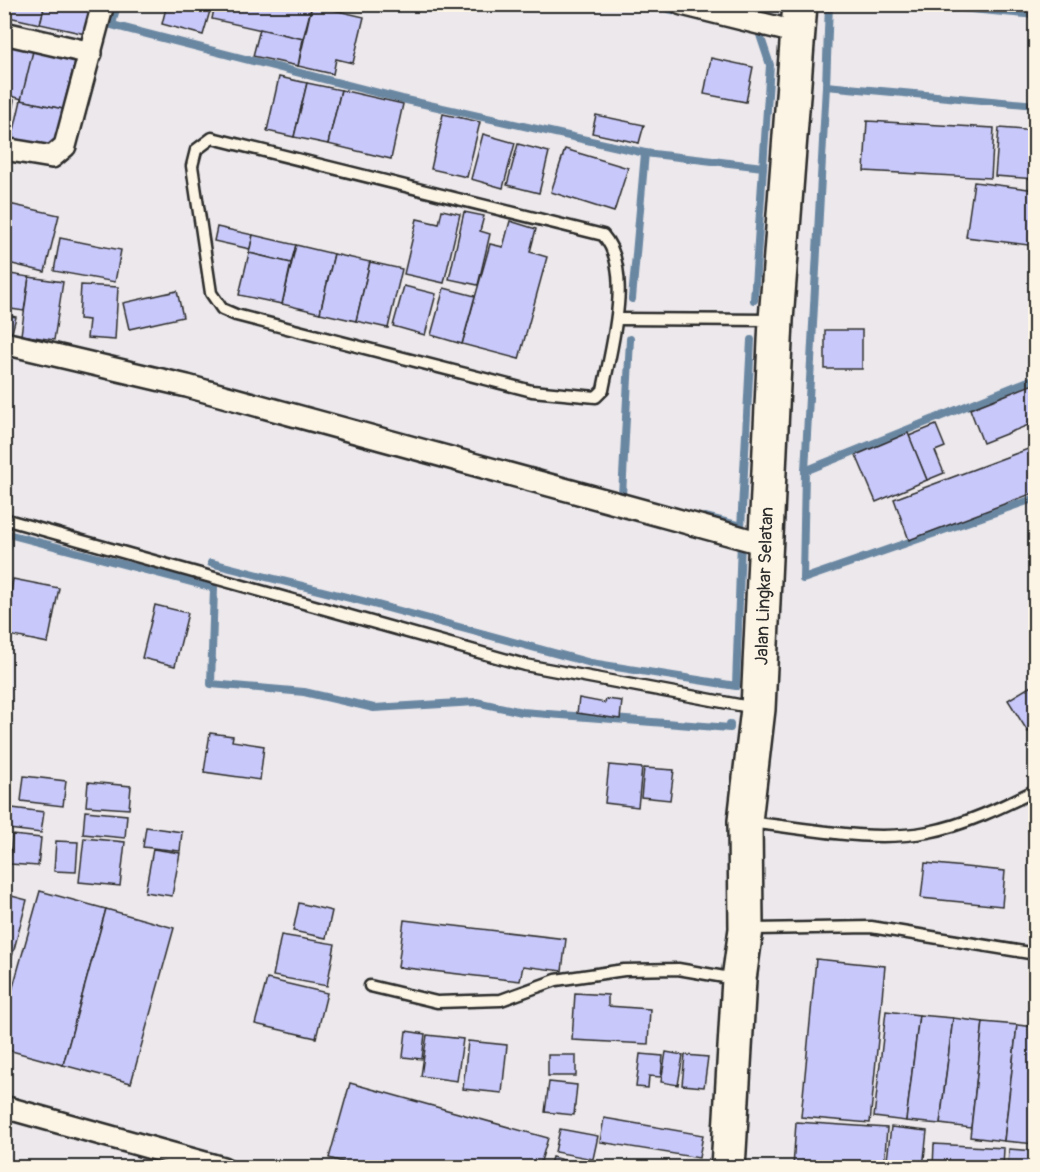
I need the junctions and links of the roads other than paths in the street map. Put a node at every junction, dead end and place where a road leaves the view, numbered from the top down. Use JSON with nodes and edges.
{"nodes":[{"id":1,"x":103,"y":4,"type":"edge"},
{"id":2,"x":681,"y":4,"type":"edge"},
{"id":3,"x":799,"y":19,"type":"edge"},
{"id":4,"x":4,"y":33,"type":"edge"},
{"id":5,"x":91,"y":53,"type":"junction"},
{"id":6,"x":4,"y":149,"type":"edge"},
{"id":7,"x":617,"y":318,"type":"junction"},
{"id":8,"x":776,"y":320,"type":"junction"},
{"id":9,"x":4,"y":343,"type":"edge"},
{"id":10,"x":4,"y":519,"type":"edge"},
{"id":11,"x":765,"y":544,"type":"junction"},
{"id":12,"x":759,"y":709,"type":"junction"},
{"id":13,"x":1035,"y":790,"type":"edge"},
{"id":14,"x":745,"y":821,"type":"junction"},
{"id":15,"x":746,"y":930,"type":"junction"},
{"id":16,"x":1035,"y":954,"type":"edge"},
{"id":17,"x":739,"y":979,"type":"junction"},
{"id":18,"x":370,"y":986,"type":"dead end"},
{"id":19,"x":4,"y":1107,"type":"edge"},
{"id":20,"x":223,"y":1167,"type":"edge"},
{"id":21,"x":729,"y":1167,"type":"edge"}],
"edges":[{"from":1,"to":5,"type":"street"},
{"from":2,"to":3,"type":"street"},
{"from":3,"to":8,"type":"highway","name":"Jalan Lingkar Selatan"},
{"from":4,"to":5,"type":"street"},
{"from":5,"to":6,"type":"street"},
{"from":7,"to":7,"type":"lane"},
{"from":7,"to":8,"type":"lane"},
{"from":8,"to":11,"type":"highway","name":"Jalan Lingkar Selatan"},
{"from":9,"to":11,"type":"street"},
{"from":10,"to":12,"type":"lane"},
{"from":11,"to":12,"type":"highway","name":"Jalan Lingkar Selatan"},
{"from":12,"to":14,"type":"highway","name":"Jalan Lingkar Selatan"},
{"from":13,"to":14,"type":"lane"},
{"from":14,"to":15,"type":"highway","name":"Jalan Lingkar Selatan"},
{"from":15,"to":16,"type":"lane"},
{"from":15,"to":17,"type":"highway","name":"Jalan Lingkar Selatan"},
{"from":17,"to":18,"type":"lane"},
{"from":17,"to":21,"type":"highway","name":"Jalan Lingkar Selatan"},
{"from":19,"to":20,"type":"street"}]}
